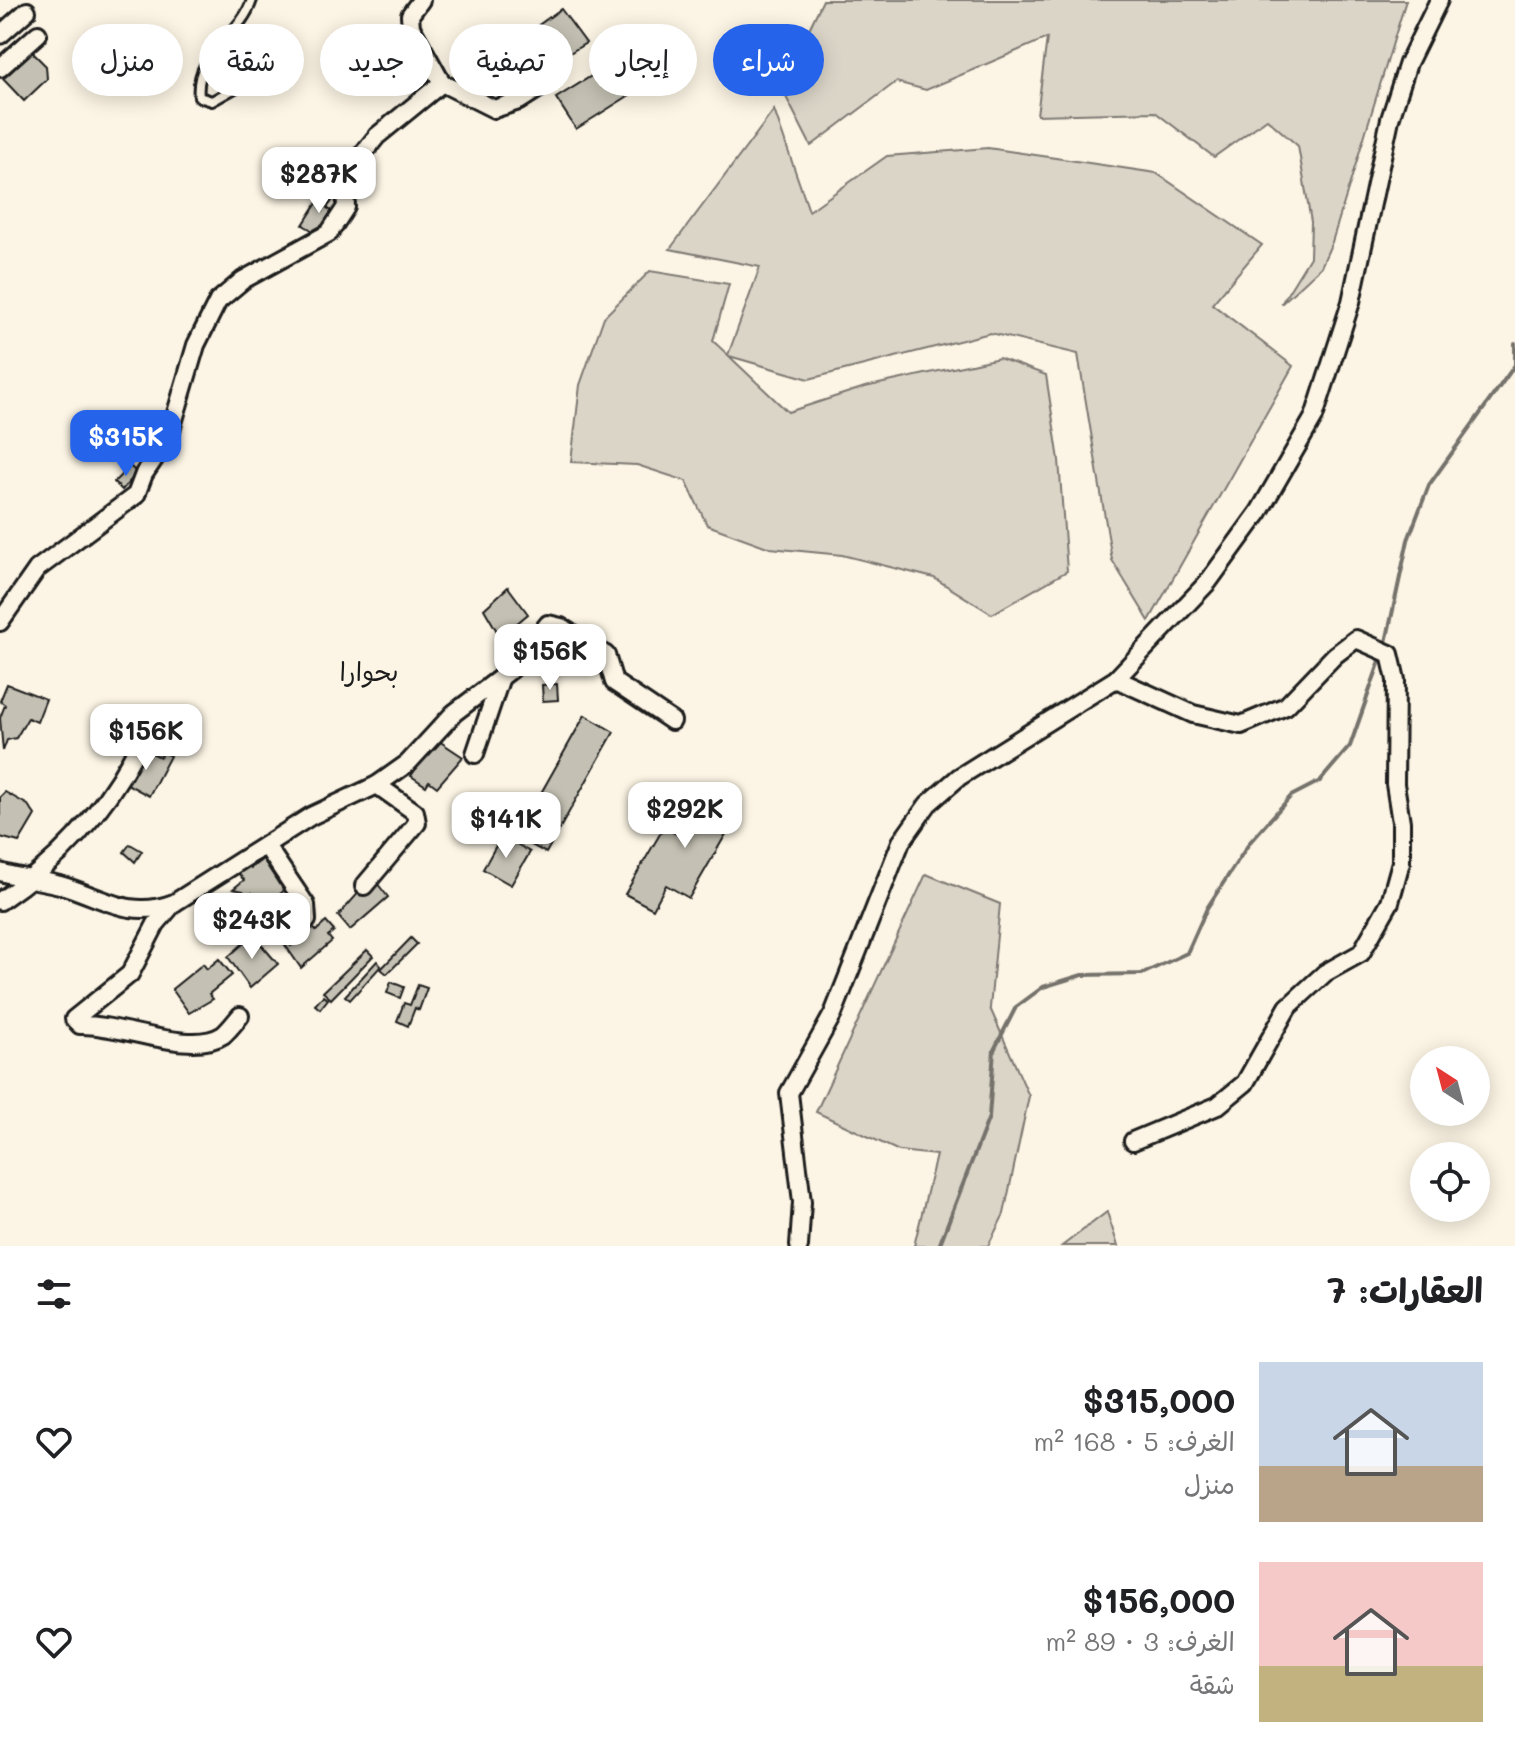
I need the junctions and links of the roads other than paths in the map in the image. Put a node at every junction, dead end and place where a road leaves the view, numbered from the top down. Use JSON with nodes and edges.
{"nodes":[{"id":1,"x":252,"y":0,"type":"edge"},
{"id":2,"x":421,"y":0,"type":"edge"},
{"id":3,"x":1439,"y":0,"type":"edge"},
{"id":4,"x":27,"y":11,"type":"dead end"},
{"id":5,"x":241,"y":24,"type":"edge"},
{"id":6,"x":38,"y":34,"type":"dead end"},
{"id":7,"x":0,"y":35,"type":"edge"},
{"id":8,"x":0,"y":68,"type":"edge"},
{"id":9,"x":442,"y":83,"type":"junction"},
{"id":10,"x":449,"y":86,"type":"edge"},
{"id":11,"x":199,"y":96,"type":"edge"},
{"id":12,"x":221,"y":96,"type":"edge"},
{"id":13,"x":468,"y":96,"type":"edge"},
{"id":14,"x":527,"y":96,"type":"edge"},
{"id":15,"x":0,"y":622,"type":"edge"},
{"id":16,"x":501,"y":677,"type":"junction"},
{"id":17,"x":1116,"y":679,"type":"junction"},
{"id":18,"x":672,"y":721,"type":"dead end"},
{"id":19,"x":135,"y":752,"type":"dead end"},
{"id":20,"x":475,"y":754,"type":"dead end"},
{"id":21,"x":377,"y":785,"type":"junction"},
{"id":22,"x":267,"y":847,"type":"junction"},
{"id":23,"x":0,"y":872,"type":"edge"},
{"id":24,"x":34,"y":879,"type":"junction"},
{"id":25,"x":364,"y":886,"type":"dead end"},
{"id":26,"x":0,"y":901,"type":"edge"},
{"id":27,"x":174,"y":903,"type":"junction"},
{"id":28,"x":292,"y":930,"type":"dead end"},
{"id":29,"x":240,"y":1016,"type":"dead end"},
{"id":30,"x":1133,"y":1141,"type":"dead end"},
{"id":31,"x":799,"y":1246,"type":"edge"}],
"edges":[{"from":1,"to":5,"type":"lane"},
{"from":2,"to":9,"type":"street"},
{"from":3,"to":17,"type":"street"},
{"from":4,"to":7,"type":"street"},
{"from":6,"to":8,"type":"street"},
{"from":9,"to":10,"type":"street"},
{"from":9,"to":15,"type":"street"},
{"from":11,"to":12,"type":"lane"},
{"from":13,"to":14,"type":"street"},
{"from":16,"to":18,"type":"street"},
{"from":16,"to":20,"type":"street"},
{"from":16,"to":21,"type":"street"},
{"from":17,"to":30,"type":"street"},
{"from":17,"to":31,"type":"street"},
{"from":19,"to":24,"type":"street"},
{"from":21,"to":22,"type":"street"},
{"from":21,"to":25,"type":"street"},
{"from":22,"to":27,"type":"street"},
{"from":22,"to":28,"type":"street"},
{"from":23,"to":24,"type":"street"},
{"from":24,"to":26,"type":"street"},
{"from":24,"to":27,"type":"street"},
{"from":27,"to":29,"type":"street"}]}
